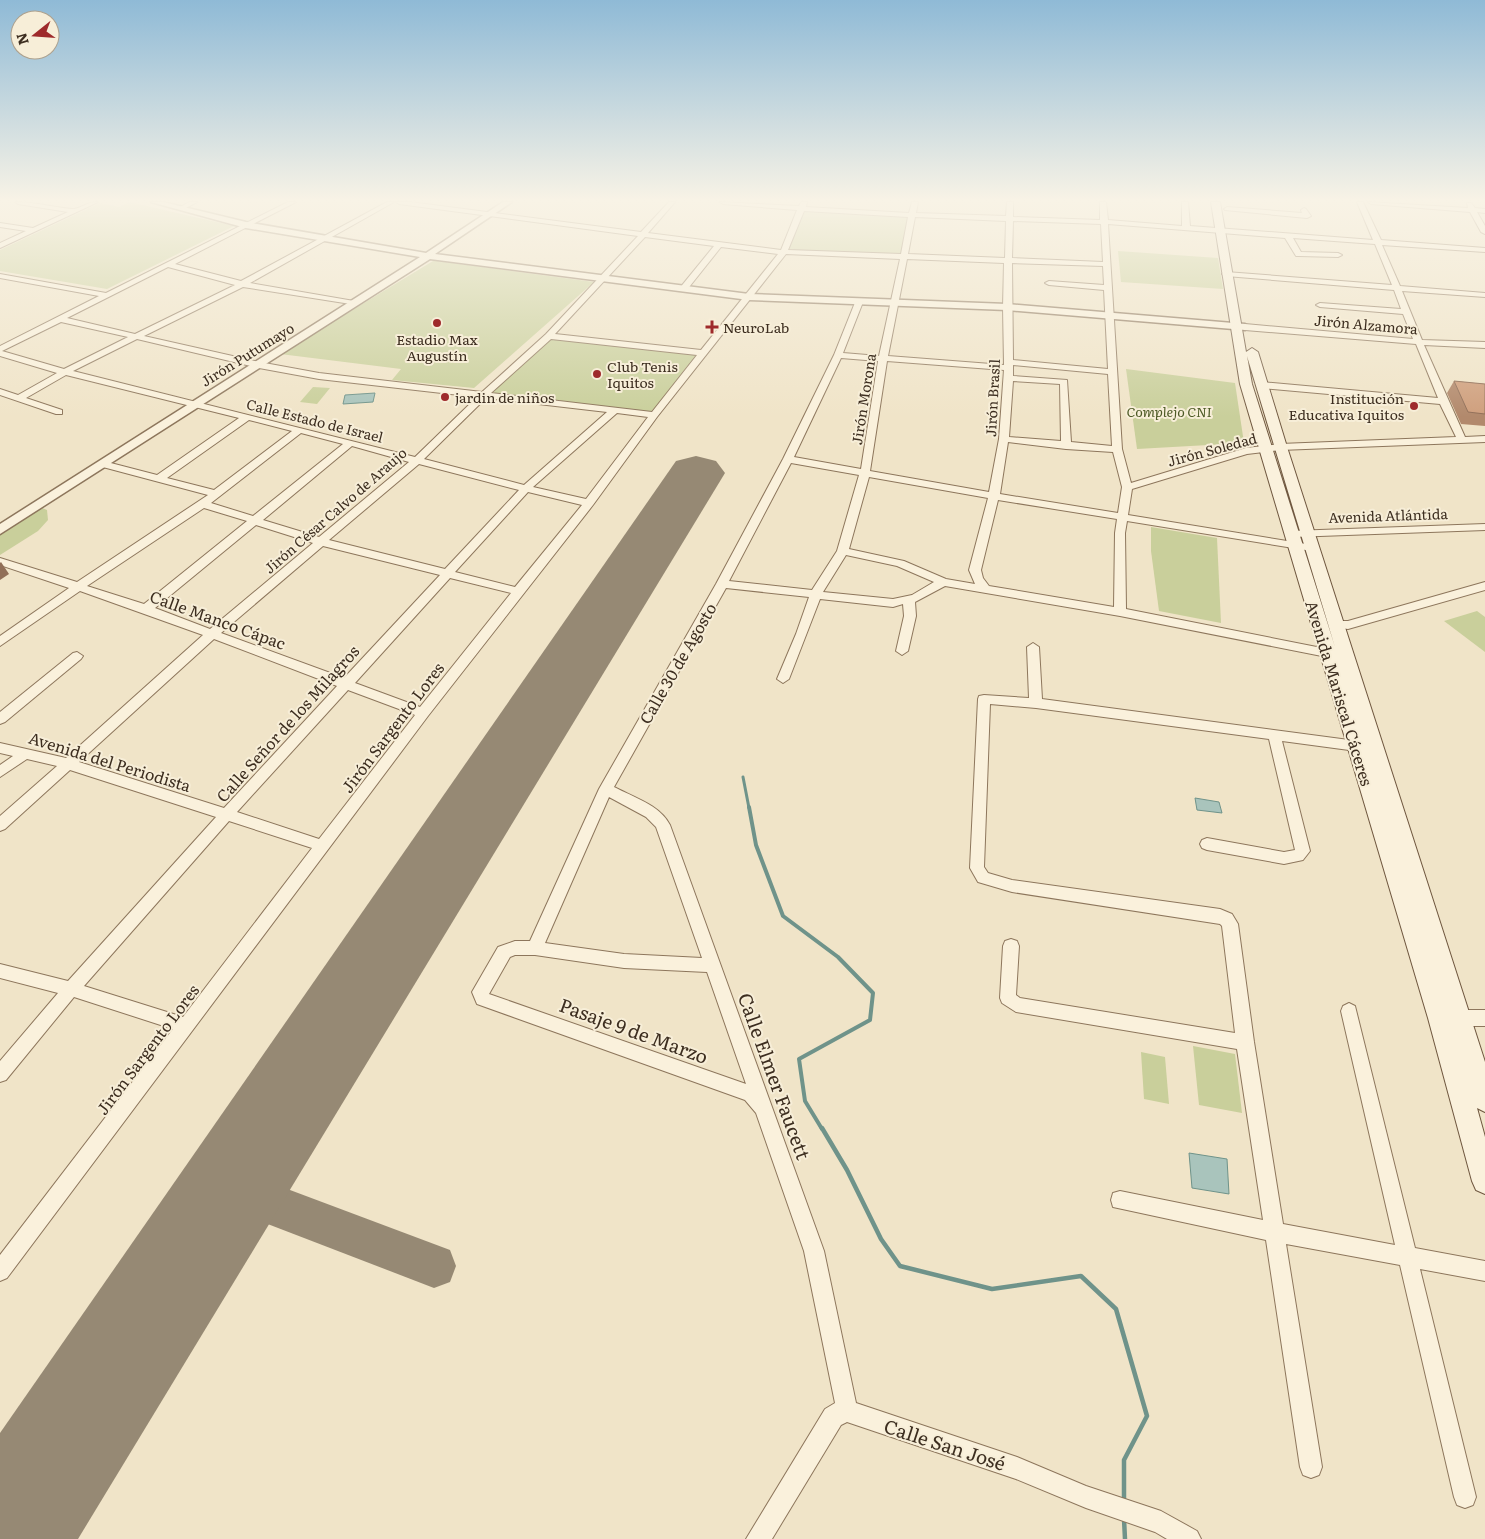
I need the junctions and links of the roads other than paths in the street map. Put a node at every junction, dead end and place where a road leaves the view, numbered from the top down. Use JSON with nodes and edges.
{"nodes":[{"id":1,"x":150,"y":274,"type":"edge"},
{"id":2,"x":202,"y":274,"type":"edge"},
{"id":3,"x":261,"y":274,"type":"edge"},
{"id":4,"x":400,"y":274,"type":"edge"},
{"id":5,"x":571,"y":274,"type":"edge"},
{"id":6,"x":609,"y":274,"type":"edge"},
{"id":7,"x":695,"y":274,"type":"edge"},
{"id":8,"x":767,"y":274,"type":"edge"},
{"id":9,"x":901,"y":274,"type":"edge"},
{"id":10,"x":1008,"y":274,"type":"edge"},
{"id":11,"x":1107,"y":274,"type":"edge"},
{"id":12,"x":1392,"y":274,"type":"edge"},
{"id":13,"x":1231,"y":275,"type":"joint"},
{"id":14,"x":1,"y":277,"type":"edge"},
{"id":15,"x":605,"y":278,"type":"junction"},
{"id":16,"x":1049,"y":283,"type":"dead end"},
{"id":17,"x":242,"y":284,"type":"junction"},
{"id":18,"x":1108,"y":288,"type":"junction"},
{"id":19,"x":1398,"y":288,"type":"junction"},
{"id":20,"x":682,"y":289,"type":"junction"},
{"id":21,"x":107,"y":295,"type":"junction"},
{"id":22,"x":1485,"y":295,"type":"edge"},
{"id":23,"x":749,"y":297,"type":"junction"},
{"id":24,"x":859,"y":302,"type":"junction"},
{"id":25,"x":894,"y":302,"type":"junction"},
{"id":26,"x":354,"y":303,"type":"junction"},
{"id":27,"x":1320,"y":305,"type":"dead end"},
{"id":28,"x":1007,"y":307,"type":"junction"},
{"id":29,"x":1406,"y":312,"type":"junction"},
{"id":30,"x":1110,"y":317,"type":"junction"},
{"id":31,"x":59,"y":319,"type":"junction"},
{"id":32,"x":1240,"y":327,"type":"junction"},
{"id":33,"x":549,"y":336,"type":"junction"},
{"id":34,"x":135,"y":337,"type":"junction"},
{"id":35,"x":1418,"y":342,"type":"junction"},
{"id":36,"x":1485,"y":345,"type":"edge"},
{"id":37,"x":0,"y":349,"type":"edge"},
{"id":38,"x":0,"y":353,"type":"edge"},
{"id":39,"x":703,"y":353,"type":"junction"},
{"id":40,"x":838,"y":355,"type":"junction"},
{"id":41,"x":883,"y":358,"type":"junction"},
{"id":42,"x":259,"y":365,"type":"junction"},
{"id":43,"x":1009,"y":369,"type":"junction"},
{"id":44,"x":1112,"y":372,"type":"junction"},
{"id":45,"x":63,"y":373,"type":"junction"},
{"id":46,"x":1261,"y":385,"type":"junction"},
{"id":47,"x":0,"y":392,"type":"edge"},
{"id":48,"x":484,"y":395,"type":"junction"},
{"id":49,"x":17,"y":399,"type":"junction"},
{"id":50,"x":1443,"y":401,"type":"junction"},
{"id":51,"x":196,"y":404,"type":"junction"},
{"id":52,"x":615,"y":410,"type":"junction"},
{"id":53,"x":59,"y":412,"type":"dead end"},
{"id":54,"x":654,"y":415,"type":"junction"},
{"id":55,"x":247,"y":417,"type":"junction"},
{"id":56,"x":298,"y":430,"type":"junction"},
{"id":57,"x":1004,"y":439,"type":"junction"},
{"id":58,"x":1485,"y":439,"type":"edge"},
{"id":59,"x":1462,"y":440,"type":"junction"},
{"id":60,"x":350,"y":443,"type":"junction"},
{"id":61,"x":1066,"y":446,"type":"junction"},
{"id":62,"x":1273,"y":448,"type":"junction"},
{"id":63,"x":1117,"y":450,"type":"junction"},
{"id":64,"x":788,"y":459,"type":"junction"},
{"id":65,"x":416,"y":461,"type":"junction"},
{"id":66,"x":103,"y":464,"type":"junction"},
{"id":67,"x":865,"y":473,"type":"junction"},
{"id":68,"x":158,"y":479,"type":"junction"},
{"id":69,"x":1126,"y":487,"type":"junction"},
{"id":70,"x":525,"y":489,"type":"junction"},
{"id":71,"x":216,"y":494,"type":"junction"},
{"id":72,"x":994,"y":496,"type":"junction"},
{"id":73,"x":589,"y":503,"type":"junction"},
{"id":74,"x":204,"y":504,"type":"junction"},
{"id":75,"x":1123,"y":517,"type":"junction"},
{"id":76,"x":255,"y":520,"type":"junction"},
{"id":77,"x":1485,"y":527,"type":"edge"},
{"id":78,"x":0,"y":530,"type":"edge"},
{"id":79,"x":1301,"y":540,"type":"junction"},
{"id":80,"x":322,"y":542,"type":"junction"},
{"id":81,"x":843,"y":551,"type":"junction"},
{"id":82,"x":0,"y":561,"type":"edge"},
{"id":83,"x":448,"y":574,"type":"junction"},
{"id":84,"x":977,"y":578,"type":"junction"},
{"id":85,"x":948,"y":582,"type":"junction"},
{"id":86,"x":722,"y":584,"type":"junction"},
{"id":87,"x":79,"y":586,"type":"junction"},
{"id":88,"x":1485,"y":586,"type":"edge"},
{"id":89,"x":985,"y":589,"type":"junction"},
{"id":90,"x":518,"y":591,"type":"junction"},
{"id":91,"x":816,"y":593,"type":"junction"},
{"id":92,"x":909,"y":601,"type":"junction"},
{"id":93,"x":146,"y":609,"type":"junction"},
{"id":94,"x":1120,"y":612,"type":"junction"},
{"id":95,"x":1336,"y":624,"type":"junction"},
{"id":96,"x":213,"y":633,"type":"junction"},
{"id":97,"x":0,"y":642,"type":"edge"},
{"id":98,"x":1034,"y":647,"type":"dead end"},
{"id":99,"x":902,"y":652,"type":"dead end"},
{"id":100,"x":1337,"y":655,"type":"junction"},
{"id":101,"x":77,"y":656,"type":"dead end"},
{"id":102,"x":783,"y":678,"type":"dead end"},
{"id":103,"x":345,"y":684,"type":"junction"},
{"id":104,"x":1036,"y":703,"type":"junction"},
{"id":105,"x":423,"y":713,"type":"junction"},
{"id":106,"x":0,"y":719,"type":"edge"},
{"id":107,"x":1274,"y":734,"type":"junction"},
{"id":108,"x":1366,"y":747,"type":"junction"},
{"id":109,"x":0,"y":748,"type":"edge"},
{"id":110,"x":26,"y":753,"type":"junction"},
{"id":111,"x":66,"y":763,"type":"junction"},
{"id":112,"x":0,"y":772,"type":"edge"},
{"id":113,"x":606,"y":789,"type":"junction"},
{"id":114,"x":225,"y":816,"type":"junction"},
{"id":115,"x":0,"y":824,"type":"edge"},
{"id":116,"x":1207,"y":844,"type":"dead end"},
{"id":117,"x":324,"y":846,"type":"junction"},
{"id":118,"x":1011,"y":946,"type":"dead end"},
{"id":119,"x":535,"y":948,"type":"junction"},
{"id":120,"x":713,"y":965,"type":"junction"},
{"id":121,"x":0,"y":971,"type":"edge"},
{"id":122,"x":71,"y":989,"type":"junction"},
{"id":123,"x":1350,"y":1011,"type":"dead end"},
{"id":124,"x":1459,"y":1017,"type":"junction"},
{"id":125,"x":1439,"y":1018,"type":"junction"},
{"id":126,"x":1485,"y":1018,"type":"edge"},
{"id":127,"x":187,"y":1026,"type":"junction"},
{"id":128,"x":1245,"y":1042,"type":"junction"},
{"id":129,"x":0,"y":1074,"type":"edge"},
{"id":130,"x":1485,"y":1100,"type":"edge"},
{"id":131,"x":765,"y":1110,"type":"junction"},
{"id":132,"x":1485,"y":1181,"type":"edge"},
{"id":133,"x":1120,"y":1200,"type":"dead end"},
{"id":134,"x":1274,"y":1232,"type":"junction"},
{"id":135,"x":1408,"y":1257,"type":"junction"},
{"id":136,"x":0,"y":1271,"type":"edge"},
{"id":137,"x":1485,"y":1271,"type":"edge"},
{"id":138,"x":847,"y":1412,"type":"junction"},
{"id":139,"x":1311,"y":1467,"type":"dead end"},
{"id":140,"x":1465,"y":1497,"type":"dead end"},
{"id":141,"x":758,"y":1539,"type":"edge"},
{"id":142,"x":1188,"y":1539,"type":"edge"}],
"edges":[{"from":1,"to":21,"type":"street"},
{"from":2,"to":17,"type":"street"},
{"from":3,"to":17,"type":"street"},
{"from":4,"to":26,"type":"street","name":"Jirón Putumayo"},
{"from":5,"to":15,"type":"street","name":"Jirón Alzamora"},
{"from":6,"to":15,"type":"street","name":"Jirón César Calvo de Araujo"},
{"from":7,"to":20,"type":"street"},
{"from":8,"to":23,"type":"street","name":"Jirón Sargento Lores"},
{"from":9,"to":25,"type":"street","name":"Jirón Morona"},
{"from":10,"to":28,"type":"street","name":"Jirón Brasil"},
{"from":11,"to":18,"type":"street"},
{"from":12,"to":19,"type":"street"},
{"from":13,"to":19,"type":"street"},
{"from":13,"to":32,"type":"main road","name":"Avenida Mariscal Cáceres"},
{"from":14,"to":21,"type":"street"},
{"from":15,"to":20,"type":"street","name":"Jirón Alzamora"},
{"from":15,"to":33,"type":"street","name":"Jirón César Calvo de Araujo"},
{"from":16,"to":18,"type":"street"},
{"from":17,"to":26,"type":"street"},
{"from":17,"to":34,"type":"street"},
{"from":18,"to":30,"type":"street"},
{"from":19,"to":22,"type":"street"},
{"from":19,"to":29,"type":"street"},
{"from":20,"to":23,"type":"street","name":"Jirón Alzamora"},
{"from":21,"to":31,"type":"street"},
{"from":23,"to":24,"type":"street","name":"Jirón Alzamora"},
{"from":23,"to":39,"type":"street","name":"Jirón Sargento Lores"},
{"from":24,"to":25,"type":"street","name":"Jirón Alzamora"},
{"from":24,"to":40,"type":"street","name":"Calle 30 de Agosto"},
{"from":25,"to":28,"type":"street","name":"Jirón Alzamora"},
{"from":25,"to":41,"type":"street","name":"Jirón Morona"},
{"from":26,"to":42,"type":"street","name":"Jirón Putumayo"},
{"from":27,"to":29,"type":"street"},
{"from":28,"to":30,"type":"street","name":"Jirón Alzamora"},
{"from":28,"to":43,"type":"street","name":"Jirón Brasil"},
{"from":29,"to":35,"type":"street"},
{"from":30,"to":32,"type":"street","name":"Jirón Alzamora"},
{"from":30,"to":44,"type":"street"},
{"from":31,"to":34,"type":"street"},
{"from":31,"to":37,"type":"street"},
{"from":32,"to":35,"type":"street","name":"Jirón Alzamora"},
{"from":32,"to":46,"type":"main road","name":"Avenida Mariscal Cáceres"},
{"from":32,"to":62,"type":"main road","name":"Avenida Mariscal Cáceres"},
{"from":33,"to":39,"type":"street"},
{"from":33,"to":48,"type":"street","name":"Jirón César Calvo de Araujo"},
{"from":34,"to":42,"type":"street"},
{"from":34,"to":45,"type":"street"},
{"from":35,"to":36,"type":"street","name":"Jirón Alzamora"},
{"from":35,"to":50,"type":"street"},
{"from":38,"to":45,"type":"street","name":"Calle Estado de Israel"},
{"from":39,"to":54,"type":"street","name":"Jirón Sargento Lores"},
{"from":40,"to":41,"type":"street"},
{"from":40,"to":64,"type":"street","name":"Calle 30 de Agosto"},
{"from":41,"to":43,"type":"street"},
{"from":41,"to":67,"type":"street","name":"Jirón Morona"},
{"from":42,"to":48,"type":"street"},
{"from":42,"to":51,"type":"street","name":"Jirón Putumayo"},
{"from":43,"to":44,"type":"street"},
{"from":43,"to":57,"type":"street","name":"Jirón Brasil"},
{"from":43,"to":61,"type":"street"},
{"from":44,"to":63,"type":"street"},
{"from":45,"to":49,"type":"street"},
{"from":45,"to":51,"type":"street","name":"Calle Estado de Israel"},
{"from":46,"to":50,"type":"street"},
{"from":46,"to":62,"type":"main road","name":"Avenida Mariscal Cáceres"},
{"from":47,"to":49,"type":"street"},
{"from":48,"to":52,"type":"street"},
{"from":48,"to":65,"type":"street","name":"Jirón César Calvo de Araujo"},
{"from":49,"to":53,"type":"street"},
{"from":50,"to":59,"type":"street"},
{"from":51,"to":55,"type":"street","name":"Calle Estado de Israel"},
{"from":51,"to":66,"type":"street","name":"Jirón Putumayo"},
{"from":52,"to":54,"type":"street"},
{"from":52,"to":70,"type":"street","name":"Calle Señor de los Milagros"},
{"from":54,"to":73,"type":"street","name":"Jirón Sargento Lores"},
{"from":55,"to":56,"type":"street","name":"Calle Estado de Israel"},
{"from":55,"to":68,"type":"street"},
{"from":56,"to":60,"type":"street","name":"Calle Estado de Israel"},
{"from":56,"to":71,"type":"street"},
{"from":57,"to":61,"type":"street"},
{"from":57,"to":72,"type":"street","name":"Jirón Brasil"},
{"from":58,"to":59,"type":"street","name":"Jirón Soledad"},
{"from":59,"to":62,"type":"street","name":"Jirón Soledad"},
{"from":60,"to":65,"type":"street","name":"Calle Estado de Israel"},
{"from":60,"to":76,"type":"street"},
{"from":61,"to":63,"type":"street"},
{"from":62,"to":69,"type":"street","name":"Jirón Soledad"},
{"from":62,"to":79,"type":"main road","name":"Avenida Mariscal Cáceres"},
{"from":63,"to":69,"type":"street"},
{"from":64,"to":67,"type":"street","name":"Avenida Atlántida"},
{"from":64,"to":86,"type":"street","name":"Calle 30 de Agosto"},
{"from":65,"to":70,"type":"street","name":"Calle Estado de Israel"},
{"from":65,"to":80,"type":"street","name":"Jirón César Calvo de Araujo"},
{"from":66,"to":68,"type":"street"},
{"from":66,"to":78,"type":"street","name":"Jirón Putumayo"},
{"from":67,"to":72,"type":"street","name":"Avenida Atlántida"},
{"from":67,"to":81,"type":"street","name":"Jirón Morona"},
{"from":68,"to":71,"type":"street"},
{"from":69,"to":75,"type":"street"},
{"from":70,"to":73,"type":"street","name":"Calle Estado de Israel"},
{"from":70,"to":83,"type":"street","name":"Calle Señor de los Milagros"},
{"from":71,"to":74,"type":"street"},
{"from":72,"to":75,"type":"street","name":"Avenida Atlántida"},
{"from":72,"to":84,"type":"street","name":"Jirón Brasil"},
{"from":73,"to":90,"type":"street","name":"Jirón Sargento Lores"},
{"from":74,"to":76,"type":"street"},
{"from":74,"to":87,"type":"street"},
{"from":75,"to":79,"type":"street","name":"Avenida Atlántida"},
{"from":75,"to":94,"type":"street"},
{"from":76,"to":80,"type":"street"},
{"from":76,"to":93,"type":"street"},
{"from":77,"to":79,"type":"street","name":"Avenida Atlántida"},
{"from":79,"to":95,"type":"main road","name":"Avenida Mariscal Cáceres"},
{"from":79,"to":100,"type":"main road","name":"Avenida Mariscal Cáceres"},
{"from":80,"to":83,"type":"street"},
{"from":80,"to":96,"type":"street","name":"Jirón César Calvo de Araujo"},
{"from":81,"to":85,"type":"street"},
{"from":81,"to":91,"type":"street","name":"Jirón Morona"},
{"from":82,"to":87,"type":"street","name":"Calle Manco Cápac"},
{"from":83,"to":90,"type":"street"},
{"from":83,"to":103,"type":"street","name":"Calle Señor de los Milagros"},
{"from":84,"to":85,"type":"street"},
{"from":84,"to":89,"type":"street"},
{"from":85,"to":89,"type":"street"},
{"from":85,"to":92,"type":"street"},
{"from":86,"to":91,"type":"street"},
{"from":86,"to":113,"type":"street","name":"Calle 30 de Agosto"},
{"from":87,"to":93,"type":"street","name":"Calle Manco Cápac"},
{"from":87,"to":97,"type":"street"},
{"from":88,"to":95,"type":"street"},
{"from":89,"to":94,"type":"street"},
{"from":90,"to":105,"type":"street","name":"Jirón Sargento Lores"},
{"from":91,"to":92,"type":"street"},
{"from":91,"to":102,"type":"street","name":"Jirón Morona"},
{"from":92,"to":99,"type":"street"},
{"from":93,"to":96,"type":"street","name":"Calle Manco Cápac"},
{"from":94,"to":100,"type":"street"},
{"from":95,"to":100,"type":"main road","name":"Avenida Mariscal Cáceres"},
{"from":96,"to":103,"type":"street","name":"Calle Manco Cápac"},
{"from":96,"to":111,"type":"street","name":"Jirón César Calvo de Araujo"},
{"from":98,"to":104,"type":"street"},
{"from":100,"to":108,"type":"main road","name":"Avenida Mariscal Cáceres"},
{"from":101,"to":106,"type":"street"},
{"from":103,"to":105,"type":"street","name":"Calle Manco Cápac"},
{"from":103,"to":114,"type":"street","name":"Calle Señor de los Milagros"},
{"from":104,"to":107,"type":"street"},
{"from":104,"to":128,"type":"street"},
{"from":105,"to":117,"type":"street","name":"Jirón Sargento Lores"},
{"from":107,"to":108,"type":"street"},
{"from":107,"to":116,"type":"street"},
{"from":108,"to":124,"type":"main road","name":"Avenida Mariscal Cáceres"},
{"from":108,"to":125,"type":"main road","name":"Avenida Mariscal Cáceres"},
{"from":109,"to":110,"type":"street","name":"Avenida del Periodista"},
{"from":110,"to":111,"type":"street","name":"Avenida del Periodista"},
{"from":110,"to":112,"type":"street"},
{"from":111,"to":114,"type":"street","name":"Avenida del Periodista"},
{"from":111,"to":115,"type":"street","name":"Jirón César Calvo de Araujo"},
{"from":113,"to":119,"type":"street","name":"Calle 30 de Agosto"},
{"from":113,"to":120,"type":"street","name":"Calle Elmer Faucett"},
{"from":114,"to":117,"type":"street","name":"Avenida del Periodista"},
{"from":114,"to":122,"type":"street","name":"Calle Señor de los Milagros"},
{"from":117,"to":127,"type":"street","name":"Jirón Sargento Lores"},
{"from":118,"to":128,"type":"street"},
{"from":119,"to":120,"type":"street"},
{"from":119,"to":131,"type":"street","name":"Pasaje 9 de Marzo"},
{"from":120,"to":131,"type":"street","name":"Calle Elmer Faucett"},
{"from":121,"to":122,"type":"street"},
{"from":122,"to":127,"type":"street"},
{"from":122,"to":129,"type":"street","name":"Calle Señor de los Milagros"},
{"from":123,"to":135,"type":"street"},
{"from":124,"to":125,"type":"street"},
{"from":124,"to":126,"type":"street"},
{"from":124,"to":130,"type":"main road","name":"Avenida Mariscal Cáceres"},
{"from":125,"to":132,"type":"main road","name":"Avenida Mariscal Cáceres"},
{"from":127,"to":136,"type":"street","name":"Jirón Sargento Lores"},
{"from":128,"to":134,"type":"street"},
{"from":131,"to":138,"type":"street","name":"Calle Elmer Faucett"},
{"from":133,"to":134,"type":"street"},
{"from":134,"to":135,"type":"street"},
{"from":134,"to":139,"type":"street"},
{"from":135,"to":137,"type":"street"},
{"from":135,"to":140,"type":"street"},
{"from":138,"to":141,"type":"street"},
{"from":138,"to":142,"type":"street","name":"Calle San José"}]}
